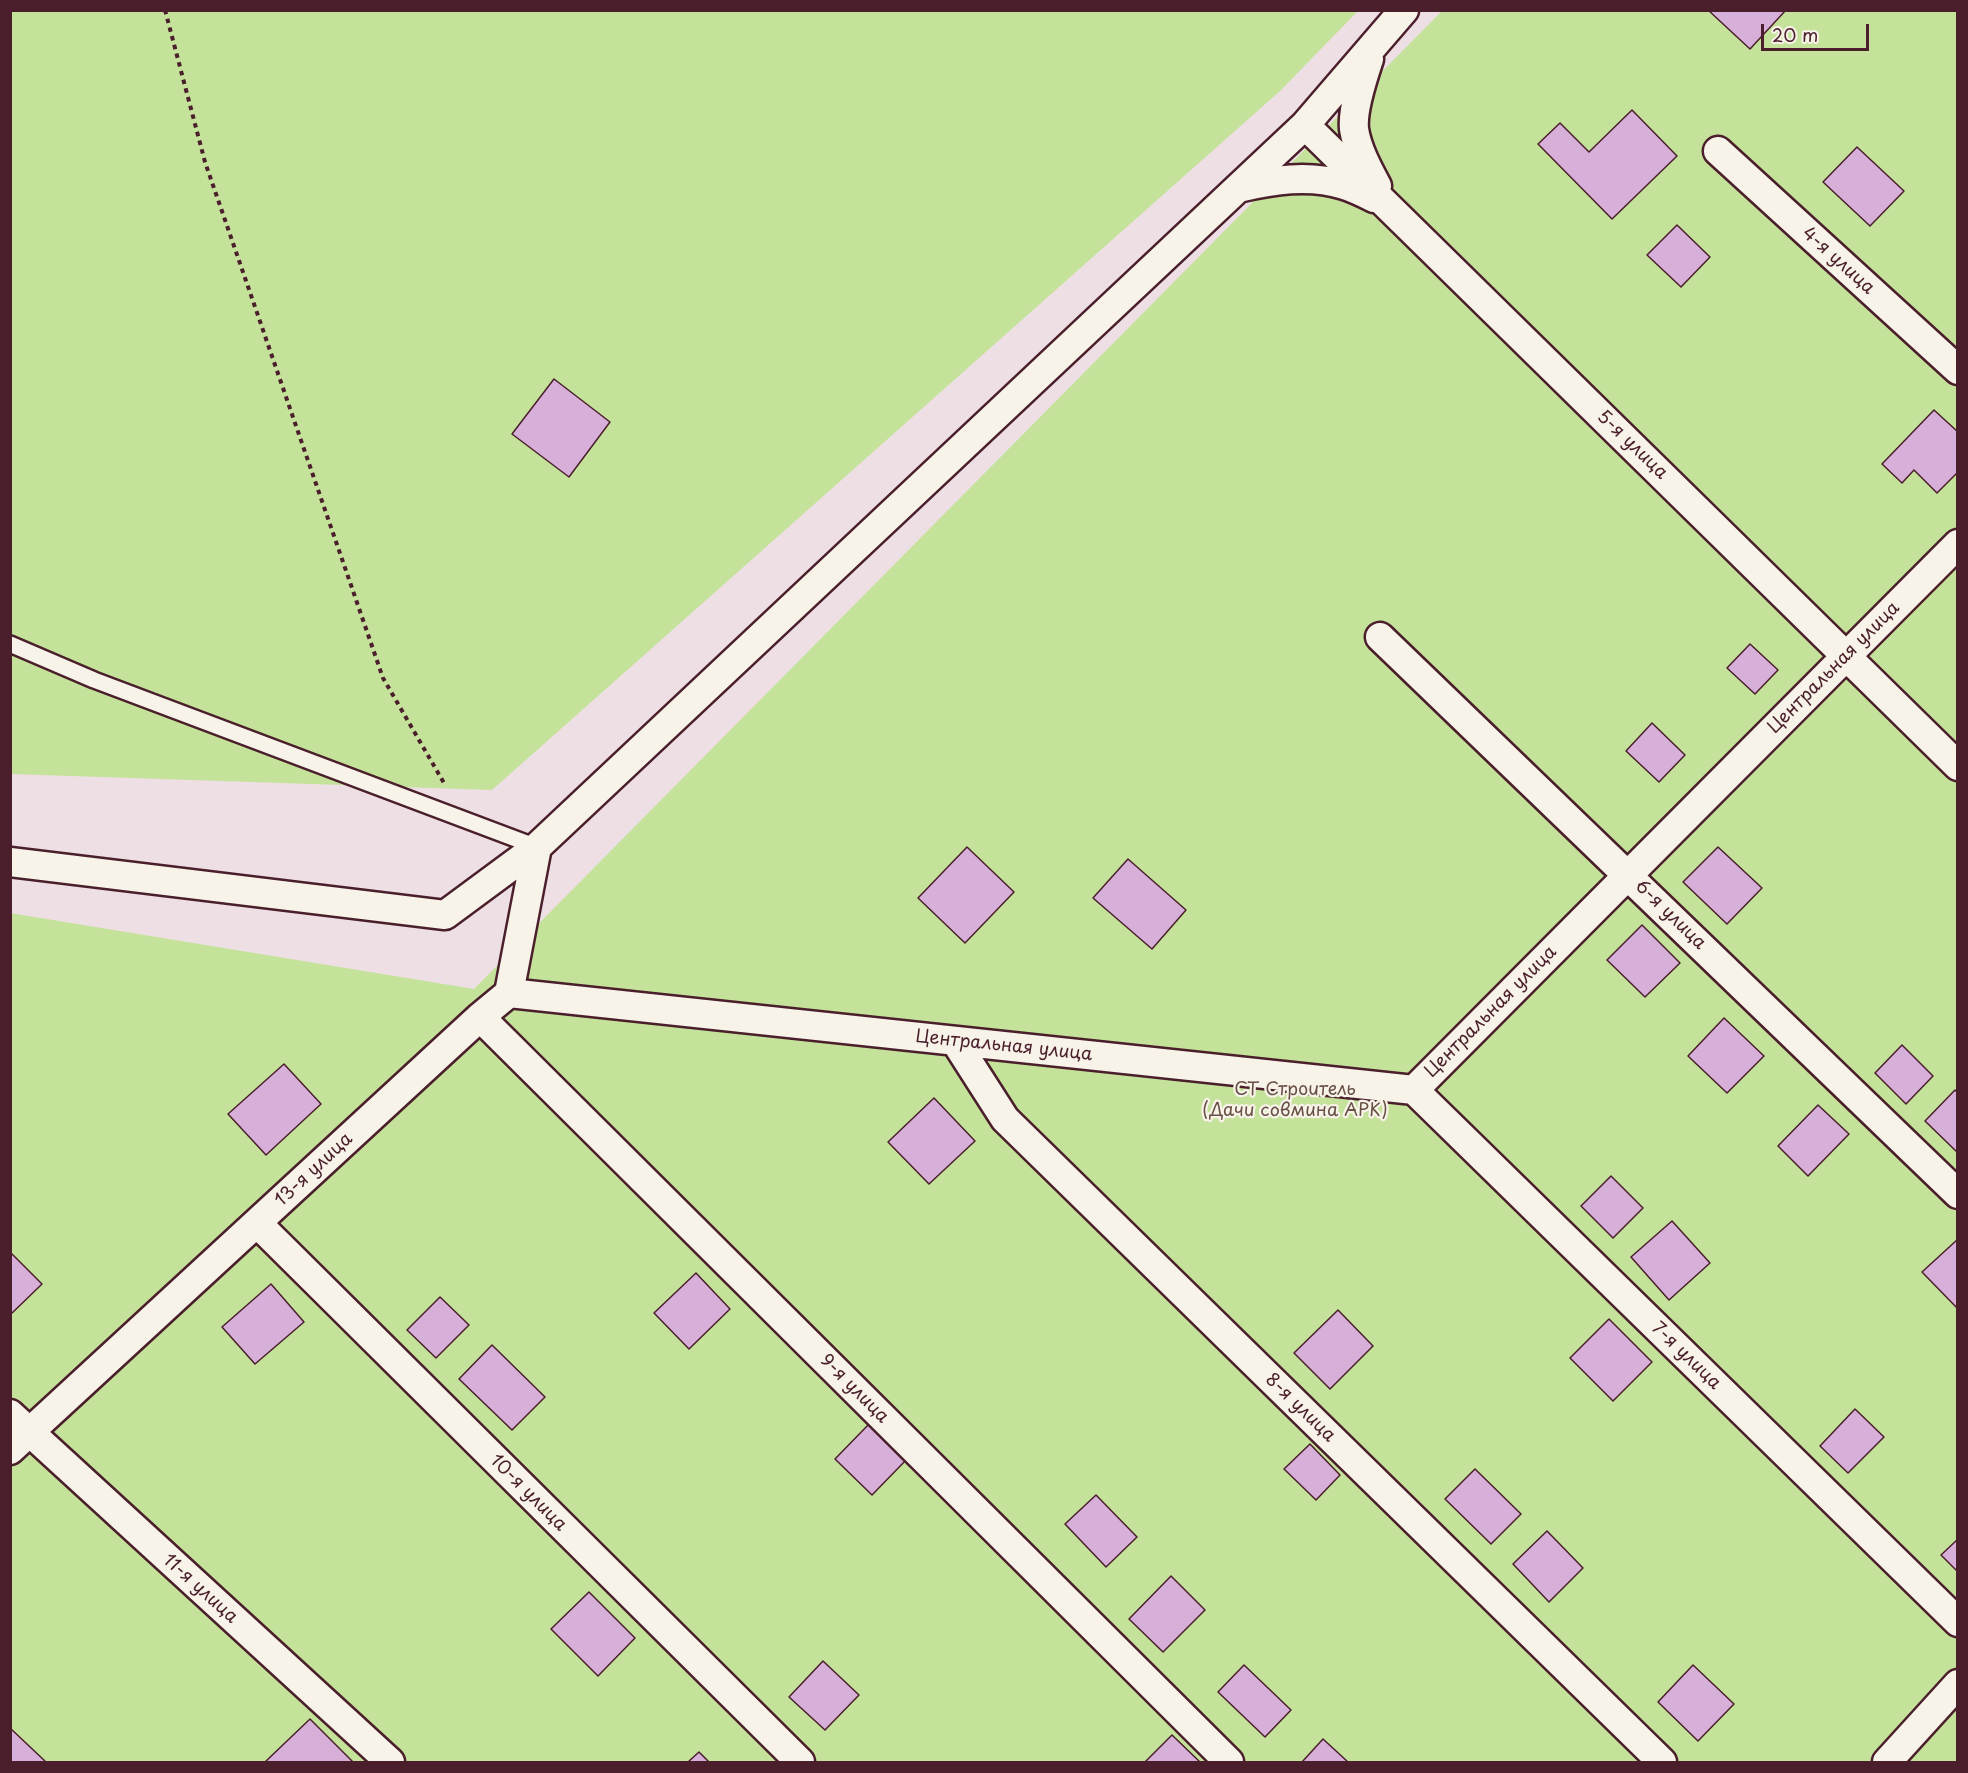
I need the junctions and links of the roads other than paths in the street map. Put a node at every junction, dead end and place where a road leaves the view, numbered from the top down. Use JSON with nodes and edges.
{"nodes":[{"id":1,"x":1404,"y":10,"type":"edge"},
{"id":2,"x":1372,"y":49,"type":"junction"},
{"id":3,"x":1305,"y":125,"type":"junction"},
{"id":4,"x":1718,"y":151,"type":"dead end"},
{"id":5,"x":1238,"y":188,"type":"junction"},
{"id":6,"x":1384,"y":202,"type":"junction"},
{"id":7,"x":1958,"y":370,"type":"edge"},
{"id":8,"x":1958,"y":544,"type":"edge"},
{"id":9,"x":1380,"y":637,"type":"dead end"},
{"id":10,"x":10,"y":644,"type":"edge"},
{"id":11,"x":1846,"y":656,"type":"junction"},
{"id":12,"x":1958,"y":766,"type":"edge"},
{"id":13,"x":537,"y":847,"type":"junction"},
{"id":14,"x":10,"y":862,"type":"edge"},
{"id":15,"x":1628,"y":875,"type":"junction"},
{"id":16,"x":509,"y":993,"type":"junction"},
{"id":17,"x":480,"y":1017,"type":"junction"},
{"id":18,"x":955,"y":1041,"type":"junction"},
{"id":19,"x":1414,"y":1090,"type":"junction"},
{"id":20,"x":1958,"y":1194,"type":"edge"},
{"id":21,"x":257,"y":1223,"type":"junction"},
{"id":22,"x":17,"y":1432,"type":"edge"},
{"id":23,"x":1958,"y":1622,"type":"edge"},
{"id":24,"x":1958,"y":1684,"type":"edge"},
{"id":25,"x":390,"y":1762,"type":"edge"},
{"id":26,"x":800,"y":1762,"type":"edge"},
{"id":27,"x":1229,"y":1762,"type":"edge"},
{"id":28,"x":1662,"y":1762,"type":"edge"},
{"id":29,"x":1887,"y":1762,"type":"edge"}],
"edges":[{"from":1,"to":2,"type":"street"},
{"from":2,"to":3,"type":"street"},
{"from":2,"to":6,"type":"street"},
{"from":3,"to":5,"type":"street"},
{"from":3,"to":6,"type":"street","name":"5-я улица"},
{"from":4,"to":7,"type":"street","name":"4-я улица"},
{"from":5,"to":6,"type":"street"},
{"from":5,"to":13,"type":"street"},
{"from":6,"to":11,"type":"street","name":"5-я улица"},
{"from":8,"to":11,"type":"street","name":"Центральная улица"},
{"from":9,"to":15,"type":"street","name":"6-я улица"},
{"from":10,"to":13,"type":"lane"},
{"from":11,"to":12,"type":"street","name":"5-я улица"},
{"from":11,"to":15,"type":"street","name":"Центральная улица"},
{"from":13,"to":14,"type":"street"},
{"from":13,"to":16,"type":"street"},
{"from":15,"to":19,"type":"street","name":"Центральная улица"},
{"from":15,"to":20,"type":"street","name":"6-я улица"},
{"from":16,"to":17,"type":"street","name":"13-я улица"},
{"from":16,"to":18,"type":"street","name":"Центральная улица"},
{"from":17,"to":21,"type":"street","name":"13-я улица"},
{"from":17,"to":27,"type":"street","name":"9-я улица"},
{"from":18,"to":19,"type":"street","name":"Центральная улица"},
{"from":18,"to":28,"type":"street","name":"8-я улица"},
{"from":19,"to":23,"type":"street","name":"7-я улица"},
{"from":21,"to":22,"type":"street","name":"13-я улица"},
{"from":21,"to":26,"type":"street","name":"10-я улица"},
{"from":22,"to":25,"type":"street","name":"11-я улица"},
{"from":24,"to":29,"type":"street"}]}
